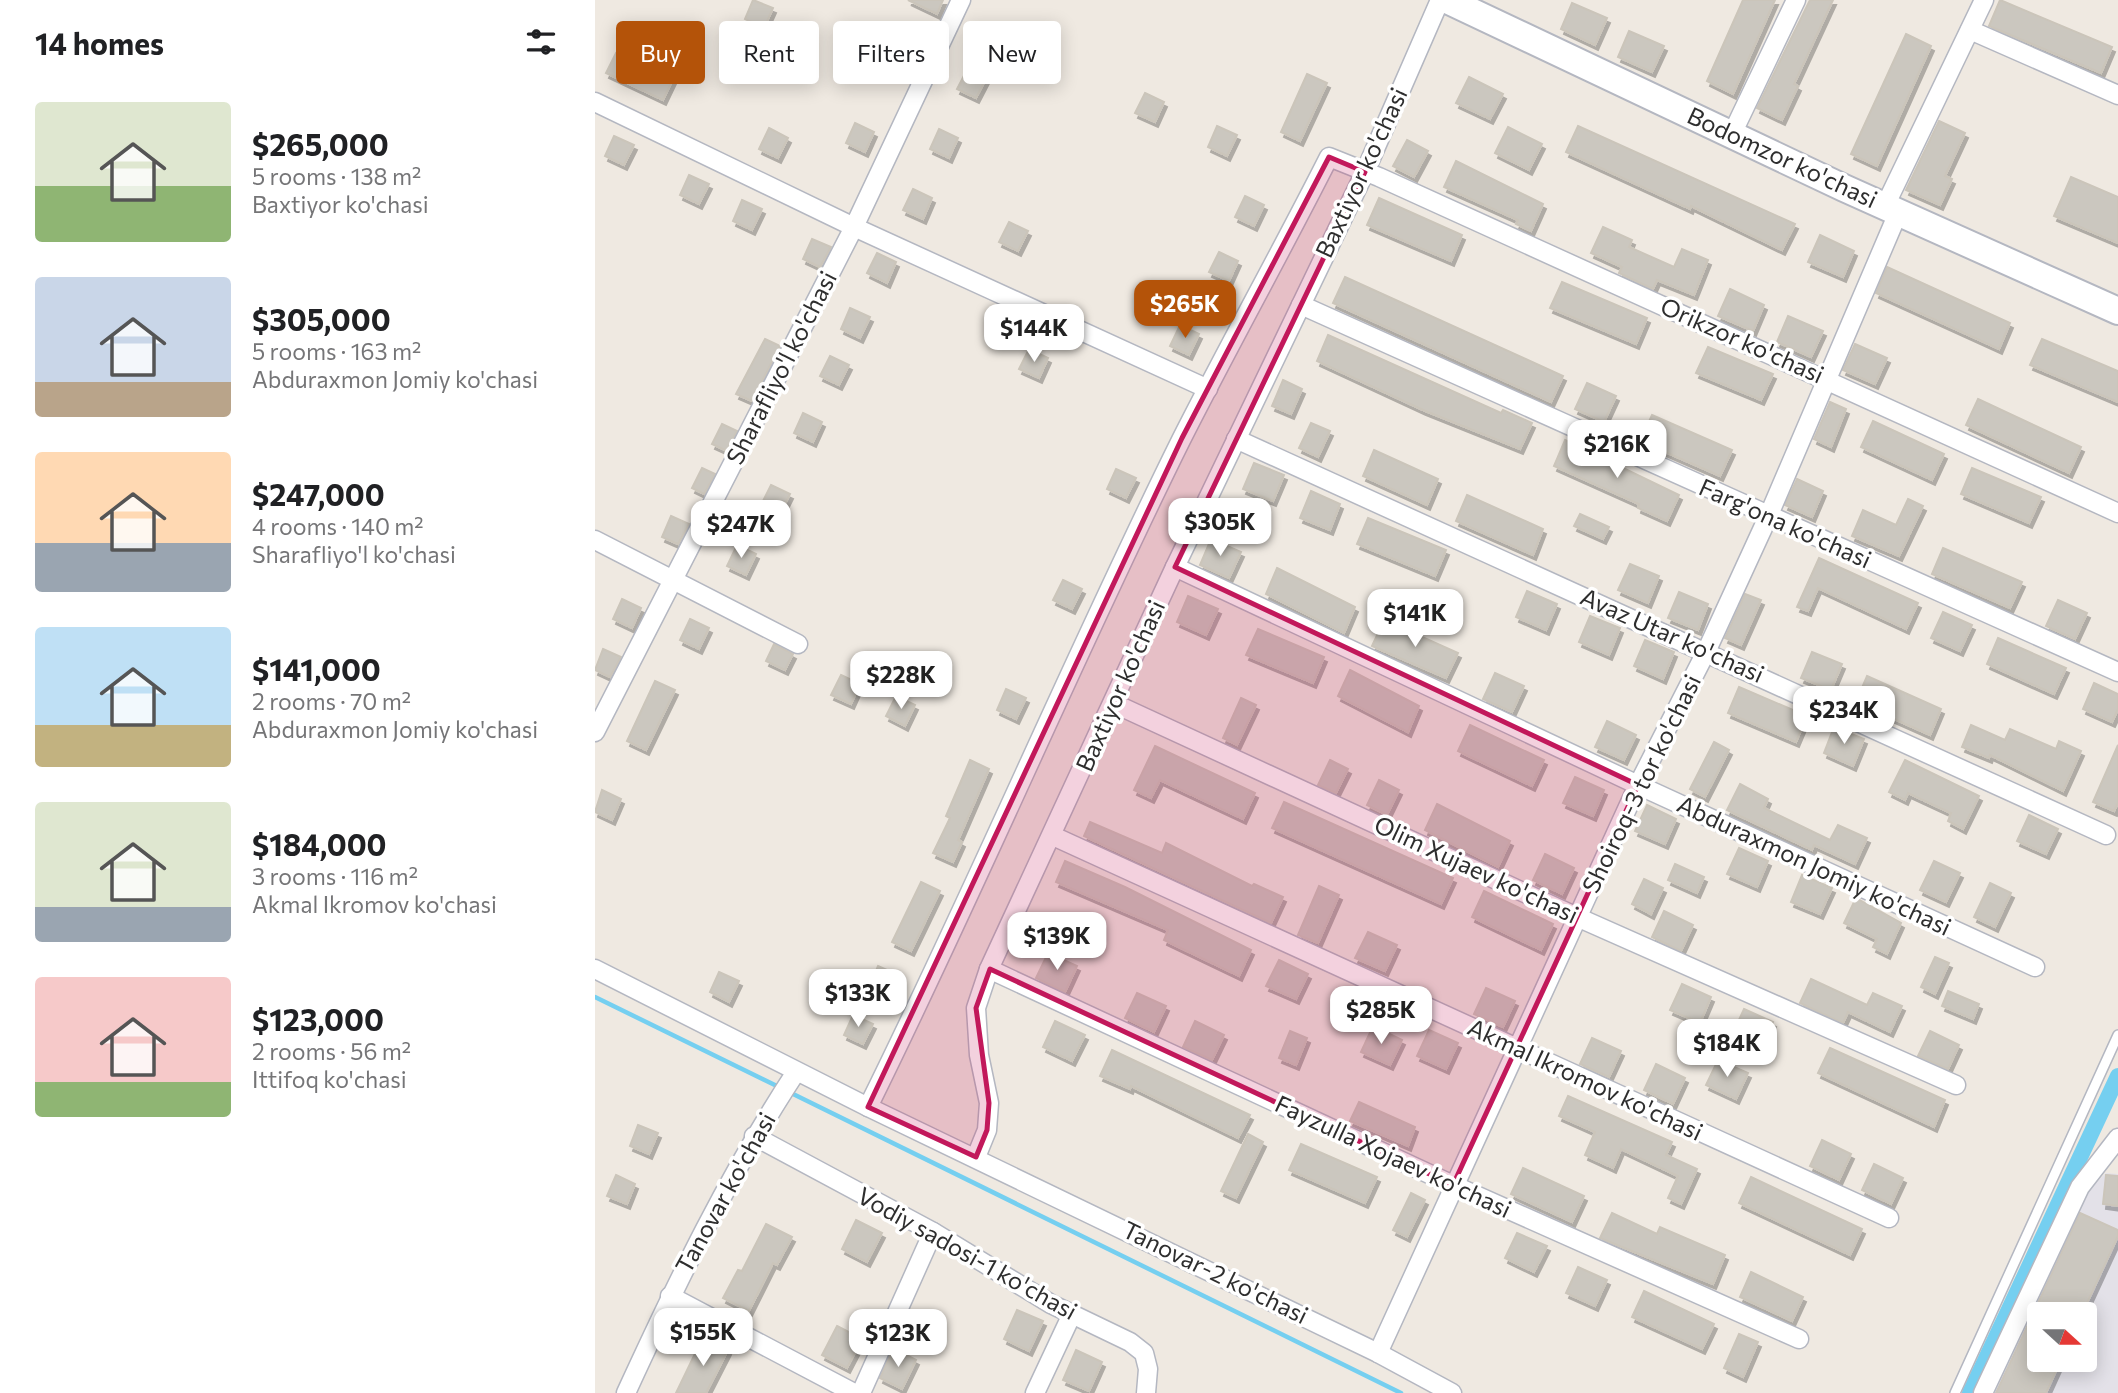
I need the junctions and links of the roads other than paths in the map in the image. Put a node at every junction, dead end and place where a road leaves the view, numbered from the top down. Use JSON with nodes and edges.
{"nodes":[{"id":1,"x":961,"y":0,"type":"edge"},
{"id":2,"x":1440,"y":0,"type":"edge"},
{"id":3,"x":1447,"y":0,"type":"edge"},
{"id":4,"x":1796,"y":0,"type":"edge"},
{"id":5,"x":1984,"y":0,"type":"edge"},
{"id":6,"x":1969,"y":30,"type":"junction"},
{"id":7,"x":2118,"y":95,"type":"edge"},
{"id":8,"x":595,"y":102,"type":"edge"},
{"id":9,"x":1732,"y":134,"type":"junction"},
{"id":10,"x":1365,"y":172,"type":"junction"},
{"id":11,"x":1892,"y":210,"type":"junction"},
{"id":12,"x":854,"y":227,"type":"junction"},
{"id":13,"x":1301,"y":305,"type":"junction"},
{"id":14,"x":2118,"y":311,"type":"edge"},
{"id":15,"x":1826,"y":379,"type":"junction"},
{"id":16,"x":1208,"y":389,"type":"junction"},
{"id":17,"x":1236,"y":439,"type":"junction"},
{"id":18,"x":2118,"y":513,"type":"edge"},
{"id":19,"x":1768,"y":517,"type":"junction"},
{"id":20,"x":595,"y":540,"type":"edge"},
{"id":21,"x":1175,"y":567,"type":"junction"},
{"id":22,"x":674,"y":579,"type":"junction"},
{"id":23,"x":798,"y":644,"type":"dead end"},
{"id":24,"x":1706,"y":652,"type":"junction"},
{"id":25,"x":2118,"y":672,"type":"edge"},
{"id":26,"x":1113,"y":703,"type":"junction"},
{"id":27,"x":595,"y":732,"type":"edge"},
{"id":28,"x":1638,"y":785,"type":"junction"},
{"id":29,"x":2106,"y":835,"type":"dead end"},
{"id":30,"x":1053,"y":836,"type":"junction"},
{"id":31,"x":1577,"y":917,"type":"junction"},
{"id":32,"x":2035,"y":967,"type":"dead end"},
{"id":33,"x":595,"y":970,"type":"edge"},
{"id":34,"x":989,"y":970,"type":"junction"},
{"id":35,"x":2118,"y":1035,"type":"edge"},
{"id":36,"x":1517,"y":1049,"type":"junction"},
{"id":37,"x":796,"y":1072,"type":"junction"},
{"id":38,"x":1956,"y":1084,"type":"dead end"},
{"id":39,"x":868,"y":1107,"type":"junction"},
{"id":40,"x":754,"y":1136,"type":"junction"},
{"id":41,"x":2118,"y":1138,"type":"edge"},
{"id":42,"x":976,"y":1157,"type":"junction"},
{"id":43,"x":1453,"y":1185,"type":"junction"},
{"id":44,"x":1889,"y":1219,"type":"dead end"},
{"id":45,"x":933,"y":1232,"type":"junction"},
{"id":46,"x":670,"y":1296,"type":"junction"},
{"id":47,"x":1072,"y":1314,"type":"junction"},
{"id":48,"x":1799,"y":1339,"type":"dead end"},
{"id":49,"x":1378,"y":1353,"type":"junction"},
{"id":50,"x":626,"y":1393,"type":"edge"},
{"id":51,"x":854,"y":1393,"type":"edge"},
{"id":52,"x":861,"y":1393,"type":"edge"},
{"id":53,"x":1035,"y":1393,"type":"edge"},
{"id":54,"x":1146,"y":1393,"type":"edge"},
{"id":55,"x":1452,"y":1393,"type":"edge"},
{"id":56,"x":1955,"y":1393,"type":"edge"},
{"id":57,"x":1983,"y":1393,"type":"edge"}],
"edges":[{"from":1,"to":12,"type":"street","name":"Sharafliyo'l ko'chasi"},
{"from":2,"to":10,"type":"street","name":"Baxtiyor ko'chasi"},
{"from":3,"to":9,"type":"street","name":"Bodomzor ko'chasi"},
{"from":4,"to":9,"type":"street"},
{"from":5,"to":6,"type":"street","name":"Shoiroq-3 tor ko'chasi"},
{"from":6,"to":7,"type":"street"},
{"from":6,"to":11,"type":"street","name":"Shoiroq-3 tor ko'chasi"},
{"from":8,"to":12,"type":"street"},
{"from":9,"to":11,"type":"street","name":"Bodomzor ko'chasi"},
{"from":10,"to":13,"type":"street","name":"Baxtiyor ko'chasi"},
{"from":10,"to":15,"type":"street","name":"Orikzor ko'chasi"},
{"from":10,"to":16,"type":"street","name":"Orikzor ko'chasi"},
{"from":11,"to":14,"type":"street","name":"Bodomzor ko'chasi"},
{"from":11,"to":15,"type":"street","name":"Shoiroq-3 tor ko'chasi"},
{"from":12,"to":16,"type":"street"},
{"from":12,"to":22,"type":"street","name":"Sharafliyo'l ko'chasi"},
{"from":13,"to":17,"type":"street","name":"Baxtiyor ko'chasi"},
{"from":13,"to":19,"type":"street","name":"Farg'ona ko'chasi"},
{"from":15,"to":18,"type":"street","name":"Orikzor ko'chasi"},
{"from":15,"to":19,"type":"street","name":"Shoiroq-3 tor ko'chasi"},
{"from":16,"to":39,"type":"street"},
{"from":17,"to":21,"type":"street","name":"Baxtiyor ko'chasi"},
{"from":17,"to":24,"type":"street","name":"Avaz Utar ko'chasi"},
{"from":19,"to":24,"type":"street","name":"Shoiroq-3 tor ko'chasi"},
{"from":19,"to":25,"type":"street","name":"Farg'ona ko'chasi"},
{"from":20,"to":22,"type":"street"},
{"from":21,"to":26,"type":"street","name":"Baxtiyor ko'chasi"},
{"from":21,"to":28,"type":"street","name":"Abduraxmon Jomiy ko'chasi"},
{"from":22,"to":23,"type":"street"},
{"from":22,"to":27,"type":"street","name":"Sharafliyo'l ko'chasi"},
{"from":24,"to":28,"type":"street","name":"Shoiroq-3 tor ko'chasi"},
{"from":24,"to":29,"type":"street","name":"Avaz Utar ko'chasi"},
{"from":26,"to":30,"type":"street","name":"Baxtiyor ko'chasi"},
{"from":26,"to":31,"type":"street","name":"Olim Xujaev ko'chasi"},
{"from":28,"to":31,"type":"street","name":"Shoiroq-3 tor ko'chasi"},
{"from":28,"to":32,"type":"street","name":"Abduraxmon Jomiy ko'chasi"},
{"from":30,"to":34,"type":"street","name":"Baxtiyor ko'chasi"},
{"from":30,"to":36,"type":"street","name":"Akmal Ikromov ko'chasi"},
{"from":31,"to":36,"type":"street","name":"Shoiroq-3 tor ko'chasi"},
{"from":31,"to":38,"type":"street","name":"Olim Xujaev ko'chasi"},
{"from":33,"to":37,"type":"street","name":"Tanovar-2 ko'chasi"},
{"from":34,"to":42,"type":"street","name":"Baxtiyor ko'chasi"},
{"from":34,"to":43,"type":"street","name":"Fayzulla Xojaev ko'chasi"},
{"from":35,"to":56,"type":"lane"},
{"from":36,"to":43,"type":"street","name":"Shoiroq-3 tor ko'chasi"},
{"from":36,"to":44,"type":"street","name":"Akmal Ikromov ko'chasi"},
{"from":37,"to":39,"type":"street","name":"Tanovar-2 ko'chasi"},
{"from":37,"to":40,"type":"street","name":"Tanovar ko'chasi"},
{"from":39,"to":42,"type":"street","name":"Tanovar-2 ko'chasi"},
{"from":40,"to":45,"type":"street","name":"Vodiy sadosi-1 ko'chasi"},
{"from":40,"to":46,"type":"street","name":"Tanovar ko'chasi"},
{"from":41,"to":57,"type":"street"},
{"from":42,"to":49,"type":"street","name":"Tanovar-2 ko'chasi"},
{"from":43,"to":48,"type":"street","name":"Fayzulla Xojaev ko'chasi"},
{"from":43,"to":49,"type":"street","name":"Shoiroq-3 tor ko'chasi"},
{"from":45,"to":47,"type":"street","name":"Vodiy sadosi-1 ko'chasi"},
{"from":45,"to":52,"type":"street"},
{"from":46,"to":50,"type":"street","name":"Tanovar ko'chasi"},
{"from":46,"to":51,"type":"street"},
{"from":47,"to":53,"type":"street"},
{"from":47,"to":54,"type":"street","name":"Vodiy sadosi-1 ko'chasi"},
{"from":49,"to":55,"type":"street","name":"Tanovar-2 ko'chasi"}]}
